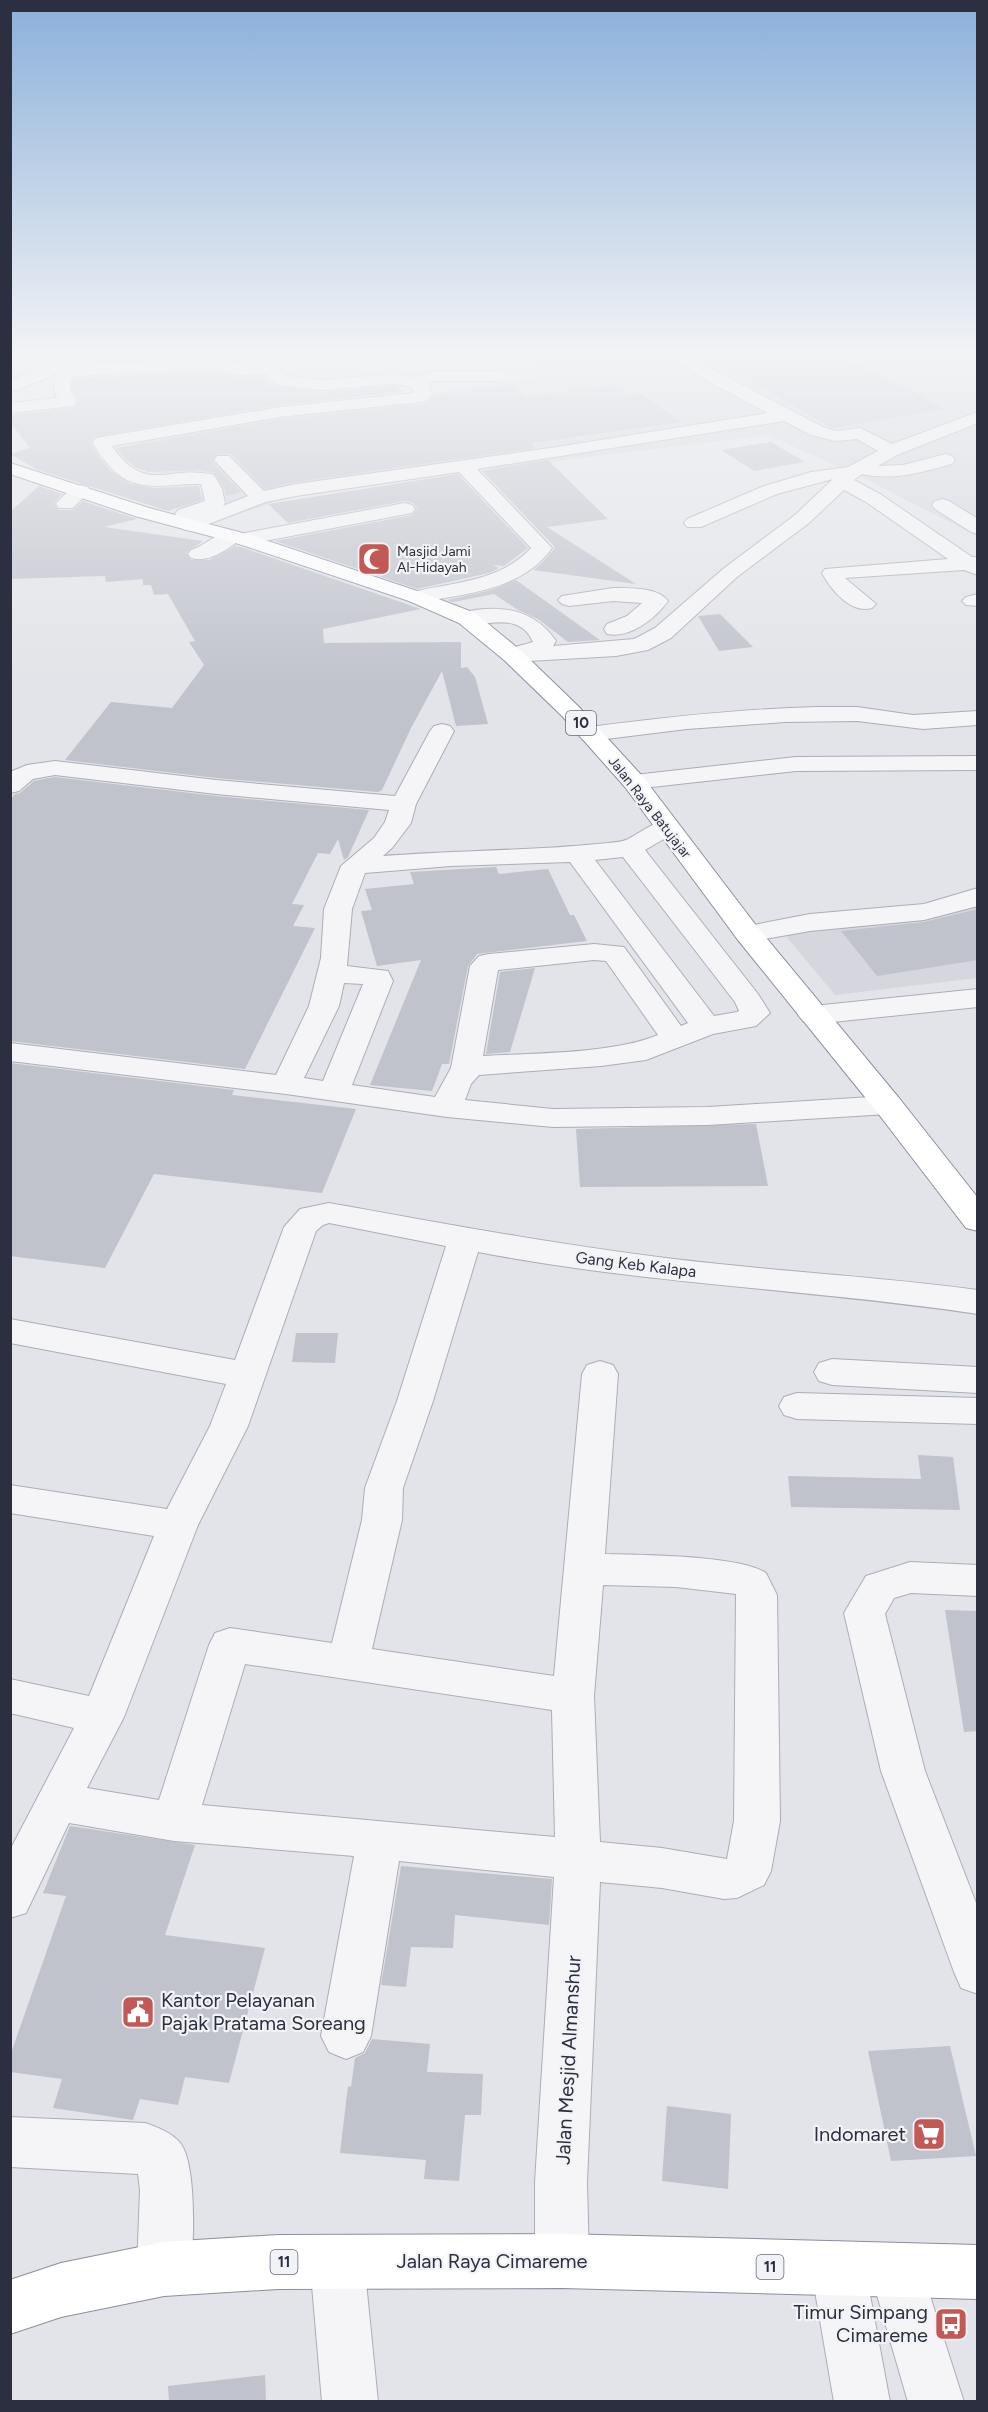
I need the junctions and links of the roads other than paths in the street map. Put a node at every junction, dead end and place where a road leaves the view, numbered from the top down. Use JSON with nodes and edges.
{"nodes":[{"id":1,"x":120,"y":468,"type":"edge"},
{"id":2,"x":231,"y":468,"type":"edge"},
{"id":3,"x":446,"y":468,"type":"edge"},
{"id":4,"x":465,"y":468,"type":"edge"},
{"id":5,"x":863,"y":468,"type":"edge"},
{"id":6,"x":919,"y":468,"type":"edge"},
{"id":7,"x":14,"y":472,"type":"edge"},
{"id":8,"x":846,"y":478,"type":"junction"},
{"id":9,"x":260,"y":498,"type":"junction"},
{"id":10,"x":942,"y":505,"type":"dead end"},
{"id":11,"x":405,"y":509,"type":"dead end"},
{"id":12,"x":179,"y":522,"type":"junction"},
{"id":13,"x":694,"y":523,"type":"dead end"},
{"id":14,"x":978,"y":528,"type":"edge"},
{"id":15,"x":237,"y":538,"type":"junction"},
{"id":16,"x":920,"y":552,"type":"dead end"},
{"id":17,"x":198,"y":554,"type":"dead end"},
{"id":18,"x":975,"y":566,"type":"edge"},
{"id":19,"x":509,"y":576,"type":"junction"},
{"id":20,"x":416,"y":597,"type":"junction"},
{"id":21,"x":865,"y":604,"type":"dead end"},
{"id":22,"x":464,"y":616,"type":"junction"},
{"id":23,"x":615,"y":629,"type":"junction"},
{"id":24,"x":640,"y":645,"type":"junction"},
{"id":25,"x":516,"y":655,"type":"junction"},
{"id":26,"x":978,"y":718,"type":"edge"},
{"id":27,"x":442,"y":731,"type":"dead end"},
{"id":28,"x":590,"y":734,"type":"junction"},
{"id":29,"x":978,"y":763,"type":"edge"},
{"id":30,"x":634,"y":782,"type":"junction"},
{"id":31,"x":10,"y":786,"type":"edge"},
{"id":32,"x":403,"y":804,"type":"junction"},
{"id":33,"x":667,"y":827,"type":"junction"},
{"id":34,"x":630,"y":848,"type":"junction"},
{"id":35,"x":577,"y":854,"type":"junction"},
{"id":36,"x":354,"y":866,"type":"junction"},
{"id":37,"x":978,"y":896,"type":"edge"},
{"id":38,"x":748,"y":934,"type":"junction"},
{"id":39,"x":703,"y":941,"type":"junction"},
{"id":40,"x":649,"y":950,"type":"junction"},
{"id":41,"x":614,"y":953,"type":"junction"},
{"id":42,"x":332,"y":973,"type":"junction"},
{"id":43,"x":978,"y":998,"type":"edge"},
{"id":44,"x":813,"y":1015,"type":"junction"},
{"id":45,"x":706,"y":1026,"type":"junction"},
{"id":46,"x":675,"y":1039,"type":"junction"},
{"id":47,"x":10,"y":1052,"type":"edge"},
{"id":48,"x":466,"y":1068,"type":"junction"},
{"id":49,"x":286,"y":1085,"type":"junction"},
{"id":50,"x":787,"y":1089,"type":"dead end"},
{"id":51,"x":334,"y":1092,"type":"junction"},
{"id":52,"x":888,"y":1105,"type":"junction"},
{"id":53,"x":447,"y":1108,"type":"junction"},
{"id":54,"x":753,"y":1113,"type":"junction"},
{"id":55,"x":978,"y":1221,"type":"edge"},
{"id":56,"x":465,"y":1239,"type":"junction"},
{"id":57,"x":978,"y":1302,"type":"edge"},
{"id":58,"x":10,"y":1331,"type":"edge"},
{"id":59,"x":832,"y":1372,"type":"dead end"},
{"id":60,"x":600,"y":1374,"type":"dead end"},
{"id":61,"x":247,"y":1375,"type":"junction"},
{"id":62,"x":978,"y":1380,"type":"edge"},
{"id":63,"x":796,"y":1406,"type":"dead end"},
{"id":64,"x":978,"y":1411,"type":"edge"},
{"id":65,"x":10,"y":1499,"type":"edge"},
{"id":66,"x":178,"y":1525,"type":"junction"},
{"id":67,"x":584,"y":1569,"type":"junction"},
{"id":68,"x":978,"y":1581,"type":"edge"},
{"id":69,"x":348,"y":1663,"type":"junction"},
{"id":70,"x":10,"y":1696,"type":"edge"},
{"id":71,"x":573,"y":1696,"type":"junction"},
{"id":72,"x":102,"y":1717,"type":"junction"},
{"id":73,"x":57,"y":1802,"type":"junction"},
{"id":74,"x":174,"y":1822,"type":"junction"},
{"id":75,"x":380,"y":1839,"type":"junction"},
{"id":76,"x":578,"y":1859,"type":"junction"},
{"id":77,"x":10,"y":1899,"type":"edge"},
{"id":78,"x":978,"y":1972,"type":"edge"},
{"id":79,"x":346,"y":2036,"type":"dead end"},
{"id":80,"x":10,"y":2142,"type":"edge"},
{"id":81,"x":562,"y":2261,"type":"junction"},
{"id":82,"x":337,"y":2262,"type":"junction"},
{"id":83,"x":838,"y":2268,"type":"junction"},
{"id":84,"x":164,"y":2269,"type":"junction"},
{"id":85,"x":897,"y":2271,"type":"junction"},
{"id":86,"x":978,"y":2272,"type":"edge"},
{"id":87,"x":10,"y":2307,"type":"edge"},
{"id":88,"x":350,"y":2402,"type":"edge"},
{"id":89,"x":862,"y":2402,"type":"edge"},
{"id":90,"x":936,"y":2402,"type":"edge"}],
"edges":[{"from":1,"to":12,"type":"street"},
{"from":2,"to":9,"type":"street"},
{"from":3,"to":9,"type":"street"},
{"from":4,"to":19,"type":"street"},
{"from":5,"to":8,"type":"street"},
{"from":6,"to":8,"type":"street"},
{"from":7,"to":12,"type":"highway","name":"Jalan Raya Batujajar","number":"10"},
{"from":8,"to":13,"type":"street"},
{"from":8,"to":16,"type":"street"},
{"from":8,"to":18,"type":"street"},
{"from":8,"to":24,"type":"street"},
{"from":9,"to":12,"type":"street"},
{"from":10,"to":14,"type":"street"},
{"from":11,"to":15,"type":"street"},
{"from":12,"to":15,"type":"highway","name":"Jalan Raya Batujajar","number":"10"},
{"from":15,"to":17,"type":"street"},
{"from":15,"to":20,"type":"highway","name":"Jalan Raya Batujajar","number":"10"},
{"from":18,"to":21,"type":"street"},
{"from":19,"to":20,"type":"street"},
{"from":19,"to":22,"type":"street"},
{"from":20,"to":22,"type":"highway","name":"Jalan Raya Batujajar","number":"10"},
{"from":22,"to":25,"type":"highway","name":"Jalan Raya Batujajar","number":"10"},
{"from":22,"to":25,"type":"street"},
{"from":23,"to":23,"type":"street"},
{"from":23,"to":24,"type":"street"},
{"from":24,"to":25,"type":"street"},
{"from":25,"to":28,"type":"highway","name":"Jalan Raya Batujajar","number":"10"},
{"from":26,"to":28,"type":"street"},
{"from":27,"to":32,"type":"street"},
{"from":28,"to":30,"type":"highway","name":"Jalan Raya Batujajar","number":"10"},
{"from":29,"to":30,"type":"street"},
{"from":30,"to":33,"type":"highway","name":"Jalan Raya Batujajar","number":"10"},
{"from":31,"to":32,"type":"street"},
{"from":32,"to":36,"type":"street"},
{"from":33,"to":34,"type":"street"},
{"from":33,"to":38,"type":"highway","name":"Jalan Raya Batujajar","number":"10"},
{"from":34,"to":35,"type":"street"},
{"from":34,"to":39,"type":"street"},
{"from":35,"to":36,"type":"street"},
{"from":35,"to":40,"type":"street"},
{"from":36,"to":42,"type":"street"},
{"from":37,"to":38,"type":"street"},
{"from":38,"to":44,"type":"highway","name":"Jalan Raya Batujajar","number":"10"},
{"from":39,"to":40,"type":"street"},
{"from":39,"to":45,"type":"street"},
{"from":40,"to":41,"type":"street"},
{"from":40,"to":45,"type":"street"},
{"from":41,"to":46,"type":"street"},
{"from":41,"to":48,"type":"street"},
{"from":42,"to":49,"type":"street"},
{"from":42,"to":51,"type":"street"},
{"from":43,"to":44,"type":"street"},
{"from":44,"to":52,"type":"highway","name":"Jalan Raya Batujajar","number":"10"},
{"from":45,"to":46,"type":"street"},
{"from":46,"to":48,"type":"street"},
{"from":47,"to":49,"type":"street"},
{"from":48,"to":53,"type":"street"},
{"from":49,"to":51,"type":"street"},
{"from":50,"to":54,"type":"street"},
{"from":51,"to":53,"type":"street"},
{"from":52,"to":54,"type":"street"},
{"from":52,"to":55,"type":"highway","name":"Jalan Raya Batujajar","number":"10"},
{"from":53,"to":54,"type":"street"},
{"from":56,"to":57,"type":"street","name":"Gang Keb Kalapa"},
{"from":56,"to":61,"type":"street","name":"Gang Keb Kalapa"},
{"from":56,"to":69,"type":"street"},
{"from":58,"to":61,"type":"street"},
{"from":59,"to":62,"type":"street"},
{"from":60,"to":67,"type":"street","name":"Jalan Mesjid Almanshur"},
{"from":61,"to":66,"type":"street"},
{"from":63,"to":64,"type":"street"},
{"from":65,"to":66,"type":"street"},
{"from":66,"to":72,"type":"street"},
{"from":67,"to":71,"type":"street","name":"Jalan Mesjid Almanshur"},
{"from":67,"to":76,"type":"street"},
{"from":68,"to":78,"type":"street"},
{"from":69,"to":71,"type":"street"},
{"from":69,"to":74,"type":"street"},
{"from":70,"to":72,"type":"street"},
{"from":71,"to":76,"type":"street","name":"Jalan Mesjid Almanshur"},
{"from":72,"to":73,"type":"street"},
{"from":73,"to":74,"type":"street"},
{"from":73,"to":77,"type":"street"},
{"from":74,"to":75,"type":"street"},
{"from":75,"to":76,"type":"street"},
{"from":75,"to":79,"type":"street"},
{"from":76,"to":81,"type":"street","name":"Jalan Mesjid Almanshur"},
{"from":80,"to":84,"type":"street"},
{"from":81,"to":82,"type":"highway","name":"Jalan Raya Cimareme","number":"11"},
{"from":81,"to":83,"type":"highway","name":"Jalan Raya Cimareme","number":"11"},
{"from":82,"to":84,"type":"highway","name":"Jalan Raya Cimareme","number":"11"},
{"from":82,"to":88,"type":"street"},
{"from":83,"to":85,"type":"highway","name":"Jalan Raya Cimareme","number":"11"},
{"from":83,"to":89,"type":"street"},
{"from":84,"to":87,"type":"highway","name":"Jalan Raya Cimareme","number":"11"},
{"from":85,"to":86,"type":"highway","name":"Jalan Raya Cimareme","number":"11"},
{"from":85,"to":90,"type":"street"}]}
